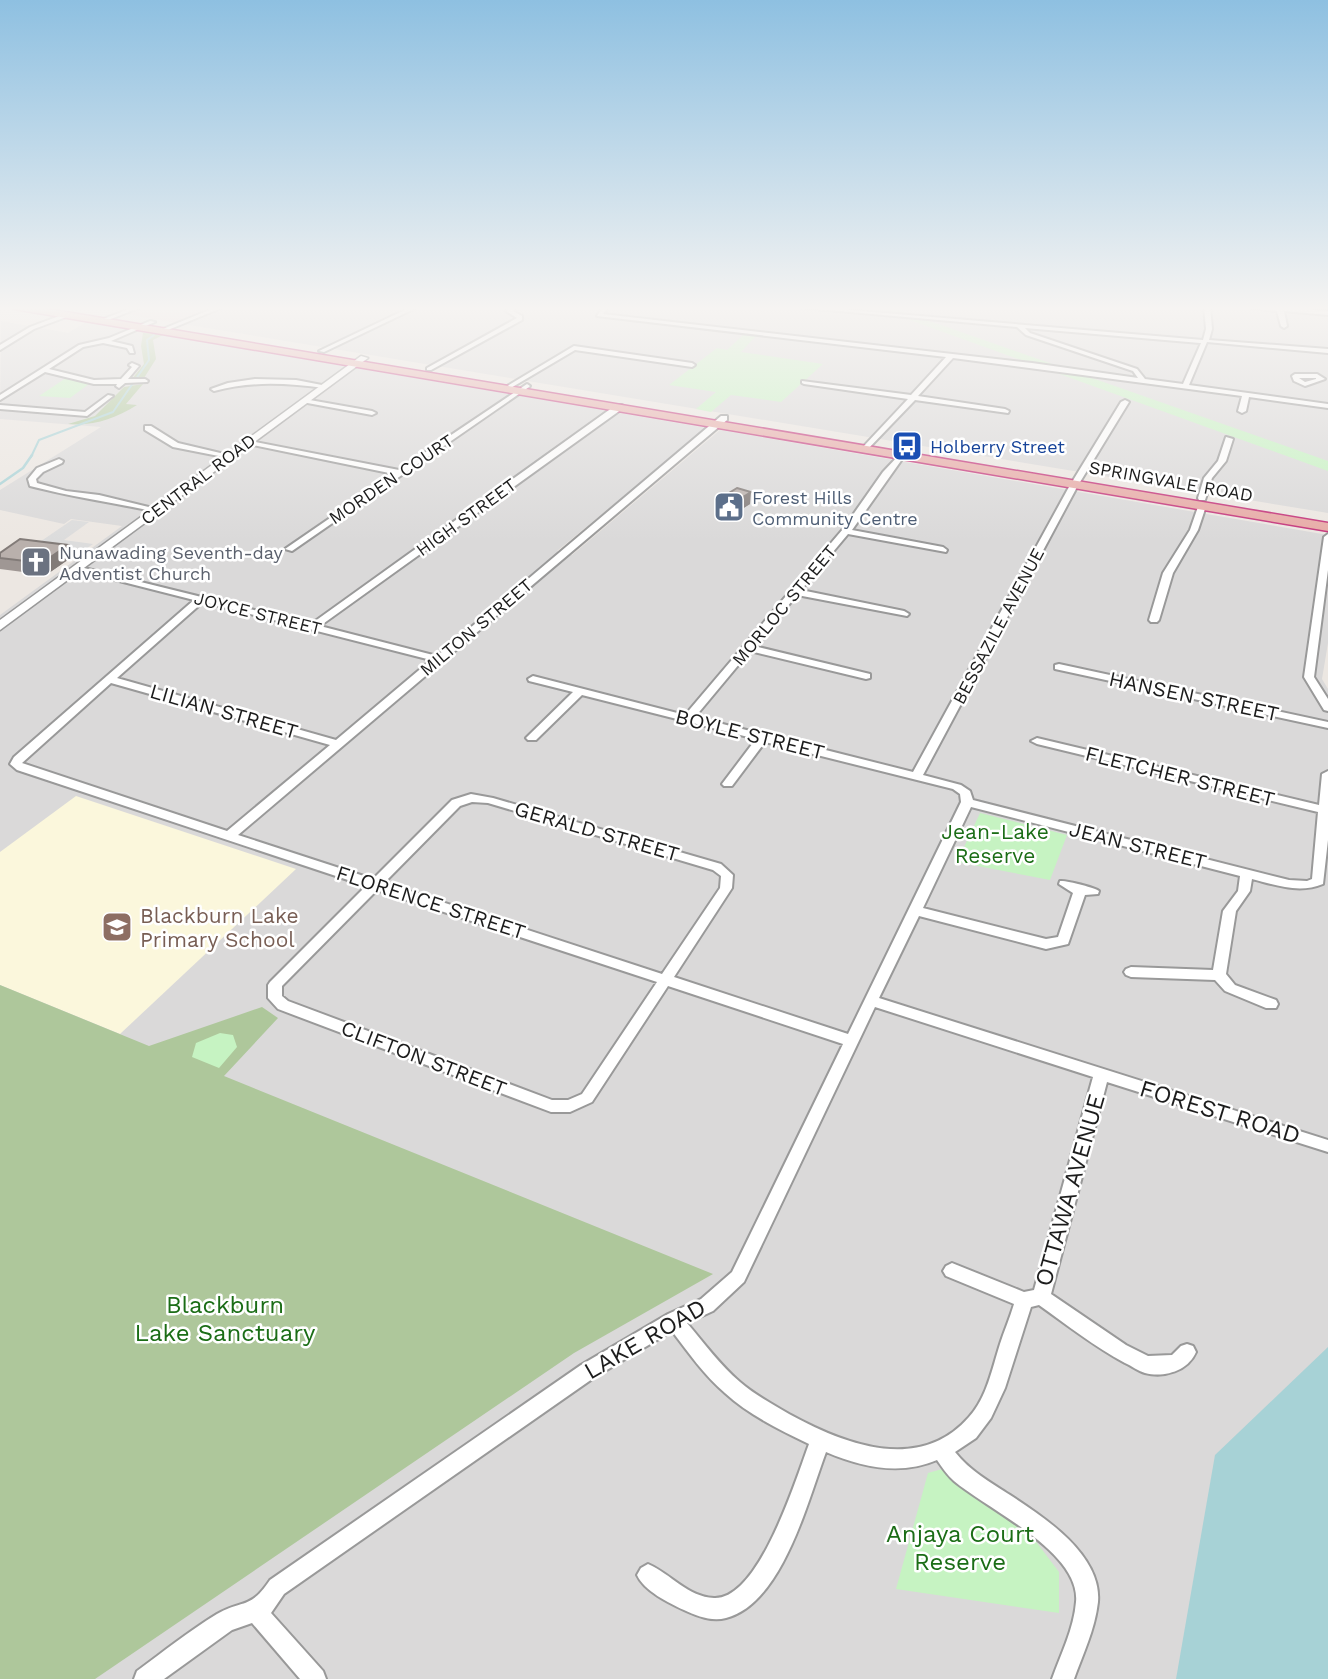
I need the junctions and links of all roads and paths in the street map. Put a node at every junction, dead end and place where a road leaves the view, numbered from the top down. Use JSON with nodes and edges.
{"nodes":[{"id":1,"x":21,"y":384,"type":"edge"},
{"id":2,"x":98,"y":384,"type":"edge"},
{"id":3,"x":119,"y":384,"type":"edge"},
{"id":4,"x":132,"y":384,"type":"edge"},
{"id":5,"x":228,"y":384,"type":"edge"},
{"id":6,"x":307,"y":384,"type":"edge"},
{"id":7,"x":501,"y":384,"type":"edge"},
{"id":8,"x":504,"y":384,"type":"edge"},
{"id":9,"x":521,"y":384,"type":"edge"},
{"id":10,"x":821,"y":384,"type":"edge"},
{"id":11,"x":925,"y":384,"type":"edge"},
{"id":12,"x":1173,"y":384,"type":"edge"},
{"id":13,"x":1305,"y":384,"type":"dead end"},
{"id":14,"x":324,"y":386,"type":"joint"},
{"id":15,"x":1185,"y":386,"type":"joint"},
{"id":16,"x":517,"y":387,"type":"junction"},
{"id":17,"x":214,"y":389,"type":"dead end"},
{"id":18,"x":114,"y":390,"type":"junction"},
{"id":19,"x":1246,"y":394,"type":"junction"},
{"id":20,"x":914,"y":397,"type":"junction"},
{"id":21,"x":0,"y":398,"type":"edge"},
{"id":22,"x":304,"y":401,"type":"junction"},
{"id":23,"x":1125,"y":402,"type":"dead end"},
{"id":24,"x":1301,"y":402,"type":"junction"},
{"id":25,"x":1328,"y":406,"type":"edge"},
{"id":26,"x":0,"y":407,"type":"edge"},
{"id":27,"x":619,"y":407,"type":"junction"},
{"id":28,"x":1005,"y":411,"type":"dead end"},
{"id":29,"x":1242,"y":411,"type":"dead end"},
{"id":30,"x":372,"y":413,"type":"dead end"},
{"id":31,"x":721,"y":421,"type":"junction"},
{"id":32,"x":148,"y":428,"type":"dead end"},
{"id":33,"x":1229,"y":439,"type":"dead end"},
{"id":34,"x":248,"y":442,"type":"junction"},
{"id":35,"x":869,"y":446,"type":"junction"},
{"id":36,"x":901,"y":455,"type":"junction"},
{"id":37,"x":229,"y":456,"type":"junction"},
{"id":38,"x":59,"y":461,"type":"dead end"},
{"id":39,"x":401,"y":473,"type":"junction"},
{"id":40,"x":1078,"y":481,"type":"junction"},
{"id":41,"x":1202,"y":502,"type":"junction"},
{"id":42,"x":157,"y":510,"type":"junction"},
{"id":43,"x":1328,"y":519,"type":"edge"},
{"id":44,"x":1328,"y":527,"type":"edge"},
{"id":45,"x":846,"y":531,"type":"junction"},
{"id":46,"x":1328,"y":537,"type":"edge"},
{"id":47,"x":289,"y":549,"type":"dead end"},
{"id":48,"x":943,"y":550,"type":"dead end"},
{"id":49,"x":79,"y":568,"type":"junction"},
{"id":50,"x":796,"y":592,"type":"junction"},
{"id":51,"x":201,"y":599,"type":"junction"},
{"id":52,"x":904,"y":614,"type":"dead end"},
{"id":53,"x":1323,"y":618,"type":"edge"},
{"id":54,"x":1154,"y":620,"type":"dead end"},
{"id":55,"x":0,"y":626,"type":"edge"},
{"id":56,"x":313,"y":627,"type":"junction"},
{"id":57,"x":748,"y":648,"type":"junction"},
{"id":58,"x":438,"y":659,"type":"junction"},
{"id":59,"x":1059,"y":667,"type":"dead end"},
{"id":60,"x":866,"y":676,"type":"dead end"},
{"id":61,"x":109,"y":679,"type":"junction"},
{"id":62,"x":533,"y":679,"type":"dead end"},
{"id":63,"x":580,"y":691,"type":"junction"},
{"id":64,"x":1328,"y":708,"type":"edge"},
{"id":65,"x":688,"y":718,"type":"junction"},
{"id":66,"x":1328,"y":725,"type":"edge"},
{"id":67,"x":762,"y":737,"type":"junction"},
{"id":68,"x":533,"y":738,"type":"dead end"},
{"id":69,"x":1037,"y":741,"type":"dead end"},
{"id":70,"x":338,"y":744,"type":"junction"},
{"id":71,"x":1328,"y":774,"type":"edge"},
{"id":72,"x":916,"y":776,"type":"junction"},
{"id":73,"x":728,"y":784,"type":"dead end"},
{"id":74,"x":966,"y":797,"type":"junction"},
{"id":75,"x":1324,"y":810,"type":"junction"},
{"id":76,"x":229,"y":836,"type":"junction"},
{"id":77,"x":1324,"y":863,"type":"edge"},
{"id":78,"x":1247,"y":873,"type":"junction"},
{"id":79,"x":376,"y":884,"type":"junction"},
{"id":80,"x":1065,"y":884,"type":"dead end"},
{"id":81,"x":914,"y":910,"type":"junction"},
{"id":82,"x":1132,"y":972,"type":"dead end"},
{"id":83,"x":1220,"y":975,"type":"junction"},
{"id":84,"x":666,"y":979,"type":"junction"},
{"id":85,"x":872,"y":1001,"type":"junction"},
{"id":86,"x":1271,"y":1004,"type":"dead end"},
{"id":87,"x":852,"y":1041,"type":"junction"},
{"id":88,"x":1101,"y":1076,"type":"junction"},
{"id":89,"x":1328,"y":1146,"type":"edge"},
{"id":90,"x":952,"y":1271,"type":"dead end"},
{"id":91,"x":1033,"y":1298,"type":"junction"},
{"id":92,"x":674,"y":1320,"type":"junction"},
{"id":93,"x":1186,"y":1352,"type":"dead end"},
{"id":94,"x":820,"y":1440,"type":"junction"},
{"id":95,"x":940,"y":1449,"type":"junction"},
{"id":96,"x":648,"y":1575,"type":"dead end"},
{"id":97,"x":256,"y":1611,"type":"junction"},
{"id":98,"x":145,"y":1679,"type":"edge"},
{"id":99,"x":315,"y":1679,"type":"edge"},
{"id":100,"x":1063,"y":1679,"type":"edge"}],
"edges":[{"from":1,"to":21,"type":"street"},
{"from":2,"to":18,"type":"street"},
{"from":3,"to":18,"type":"street"},
{"from":4,"to":18,"type":"street"},
{"from":5,"to":17,"type":"street"},
{"from":6,"to":14,"type":"street"},
{"from":7,"to":16,"type":"highway","name":"SPRINGVALE ROAD"},
{"from":8,"to":16,"type":"highway","name":"SPRINGVALE ROAD"},
{"from":9,"to":16,"type":"street"},
{"from":10,"to":20,"type":"street"},
{"from":11,"to":20,"type":"street"},
{"from":12,"to":15,"type":"street"},
{"from":13,"to":24,"type":"street"},
{"from":14,"to":22,"type":"street","name":"CENTRAL ROAD"},
{"from":15,"to":19,"type":"street"},
{"from":16,"to":27,"type":"highway","name":"SPRINGVALE ROAD"},
{"from":16,"to":31,"type":"highway","name":"SPRINGVALE ROAD"},
{"from":16,"to":39,"type":"street","name":"MORDEN COURT"},
{"from":18,"to":26,"type":"street"},
{"from":19,"to":24,"type":"street"},
{"from":19,"to":29,"type":"street"},
{"from":20,"to":28,"type":"street"},
{"from":20,"to":35,"type":"street"},
{"from":22,"to":30,"type":"street"},
{"from":22,"to":34,"type":"street","name":"CENTRAL ROAD"},
{"from":23,"to":40,"type":"street","name":"BESSAZILE AVENUE"},
{"from":24,"to":25,"type":"street"},
{"from":27,"to":31,"type":"highway","name":"SPRINGVALE ROAD"},
{"from":27,"to":56,"type":"street","name":"HIGH STREET"},
{"from":31,"to":35,"type":"highway","name":"SPRINGVALE ROAD"},
{"from":31,"to":58,"type":"street","name":"MILTON STREET"},
{"from":32,"to":37,"type":"street"},
{"from":33,"to":41,"type":"street"},
{"from":34,"to":37,"type":"street","name":"CENTRAL ROAD"},
{"from":34,"to":39,"type":"street"},
{"from":35,"to":36,"type":"highway","name":"SPRINGVALE ROAD"},
{"from":35,"to":40,"type":"highway","name":"SPRINGVALE ROAD"},
{"from":36,"to":40,"type":"highway","name":"SPRINGVALE ROAD"},
{"from":36,"to":45,"type":"street","name":"MORLOC STREET"},
{"from":37,"to":42,"type":"street","name":"CENTRAL ROAD"},
{"from":38,"to":42,"type":"street"},
{"from":39,"to":47,"type":"street","name":"MORDEN COURT"},
{"from":40,"to":41,"type":"highway","name":"SPRINGVALE ROAD"},
{"from":40,"to":72,"type":"street","name":"BESSAZILE AVENUE"},
{"from":41,"to":43,"type":"highway","name":"SPRINGVALE ROAD"},
{"from":41,"to":44,"type":"highway","name":"SPRINGVALE ROAD"},
{"from":41,"to":54,"type":"street"},
{"from":42,"to":49,"type":"street","name":"CENTRAL ROAD"},
{"from":45,"to":48,"type":"street"},
{"from":45,"to":50,"type":"street","name":"MORLOC STREET"},
{"from":46,"to":53,"type":"street"},
{"from":49,"to":51,"type":"street","name":"JOYCE STREET"},
{"from":49,"to":55,"type":"street","name":"CENTRAL ROAD"},
{"from":50,"to":52,"type":"street"},
{"from":50,"to":57,"type":"street","name":"MORLOC STREET"},
{"from":51,"to":56,"type":"street","name":"JOYCE STREET"},
{"from":51,"to":61,"type":"street"},
{"from":53,"to":64,"type":"street"},
{"from":56,"to":58,"type":"street","name":"JOYCE STREET"},
{"from":57,"to":60,"type":"street"},
{"from":57,"to":65,"type":"street","name":"MORLOC STREET"},
{"from":58,"to":70,"type":"street","name":"MILTON STREET"},
{"from":59,"to":66,"type":"street","name":"HANSEN STREET"},
{"from":61,"to":70,"type":"street","name":"LILIAN STREET"},
{"from":61,"to":76,"type":"street","name":"FLORENCE STREET"},
{"from":62,"to":63,"type":"street","name":"BOYLE STREET"},
{"from":63,"to":65,"type":"street","name":"BOYLE STREET"},
{"from":63,"to":68,"type":"street"},
{"from":65,"to":67,"type":"street","name":"BOYLE STREET"},
{"from":67,"to":72,"type":"street","name":"BOYLE STREET"},
{"from":67,"to":73,"type":"street"},
{"from":69,"to":75,"type":"street","name":"FLETCHER STREET"},
{"from":70,"to":76,"type":"street","name":"MILTON STREET"},
{"from":71,"to":75,"type":"street"},
{"from":72,"to":74,"type":"street","name":"BOYLE STREET"},
{"from":74,"to":78,"type":"street","name":"JEAN STREET"},
{"from":74,"to":81,"type":"street","name":"LAKE ROAD"},
{"from":75,"to":77,"type":"street"},
{"from":76,"to":79,"type":"street","name":"FLORENCE STREET"},
{"from":77,"to":78,"type":"street","name":"JEAN STREET"},
{"from":78,"to":83,"type":"street"},
{"from":79,"to":84,"type":"street","name":"FLORENCE STREET"},
{"from":79,"to":84,"type":"street","name":"GERALD STREET"},
{"from":79,"to":84,"type":"street","name":"CLIFTON STREET"},
{"from":80,"to":81,"type":"street"},
{"from":81,"to":85,"type":"street","name":"LAKE ROAD"},
{"from":82,"to":83,"type":"street"},
{"from":83,"to":86,"type":"street"},
{"from":84,"to":87,"type":"street","name":"FLORENCE STREET"},
{"from":85,"to":87,"type":"street","name":"LAKE ROAD"},
{"from":85,"to":88,"type":"street","name":"FOREST ROAD"},
{"from":87,"to":92,"type":"street","name":"LAKE ROAD"},
{"from":88,"to":89,"type":"street","name":"FOREST ROAD"},
{"from":88,"to":91,"type":"street","name":"OTTAWA AVENUE"},
{"from":90,"to":91,"type":"street"},
{"from":91,"to":93,"type":"street"},
{"from":91,"to":95,"type":"street","name":"OTTAWA AVENUE"},
{"from":92,"to":94,"type":"street","name":"OTTAWA AVENUE"},
{"from":92,"to":97,"type":"street","name":"LAKE ROAD"},
{"from":94,"to":95,"type":"street","name":"OTTAWA AVENUE"},
{"from":94,"to":96,"type":"street"},
{"from":95,"to":100,"type":"street"},
{"from":97,"to":98,"type":"street","name":"LAKE ROAD"},
{"from":97,"to":99,"type":"street"}]}
